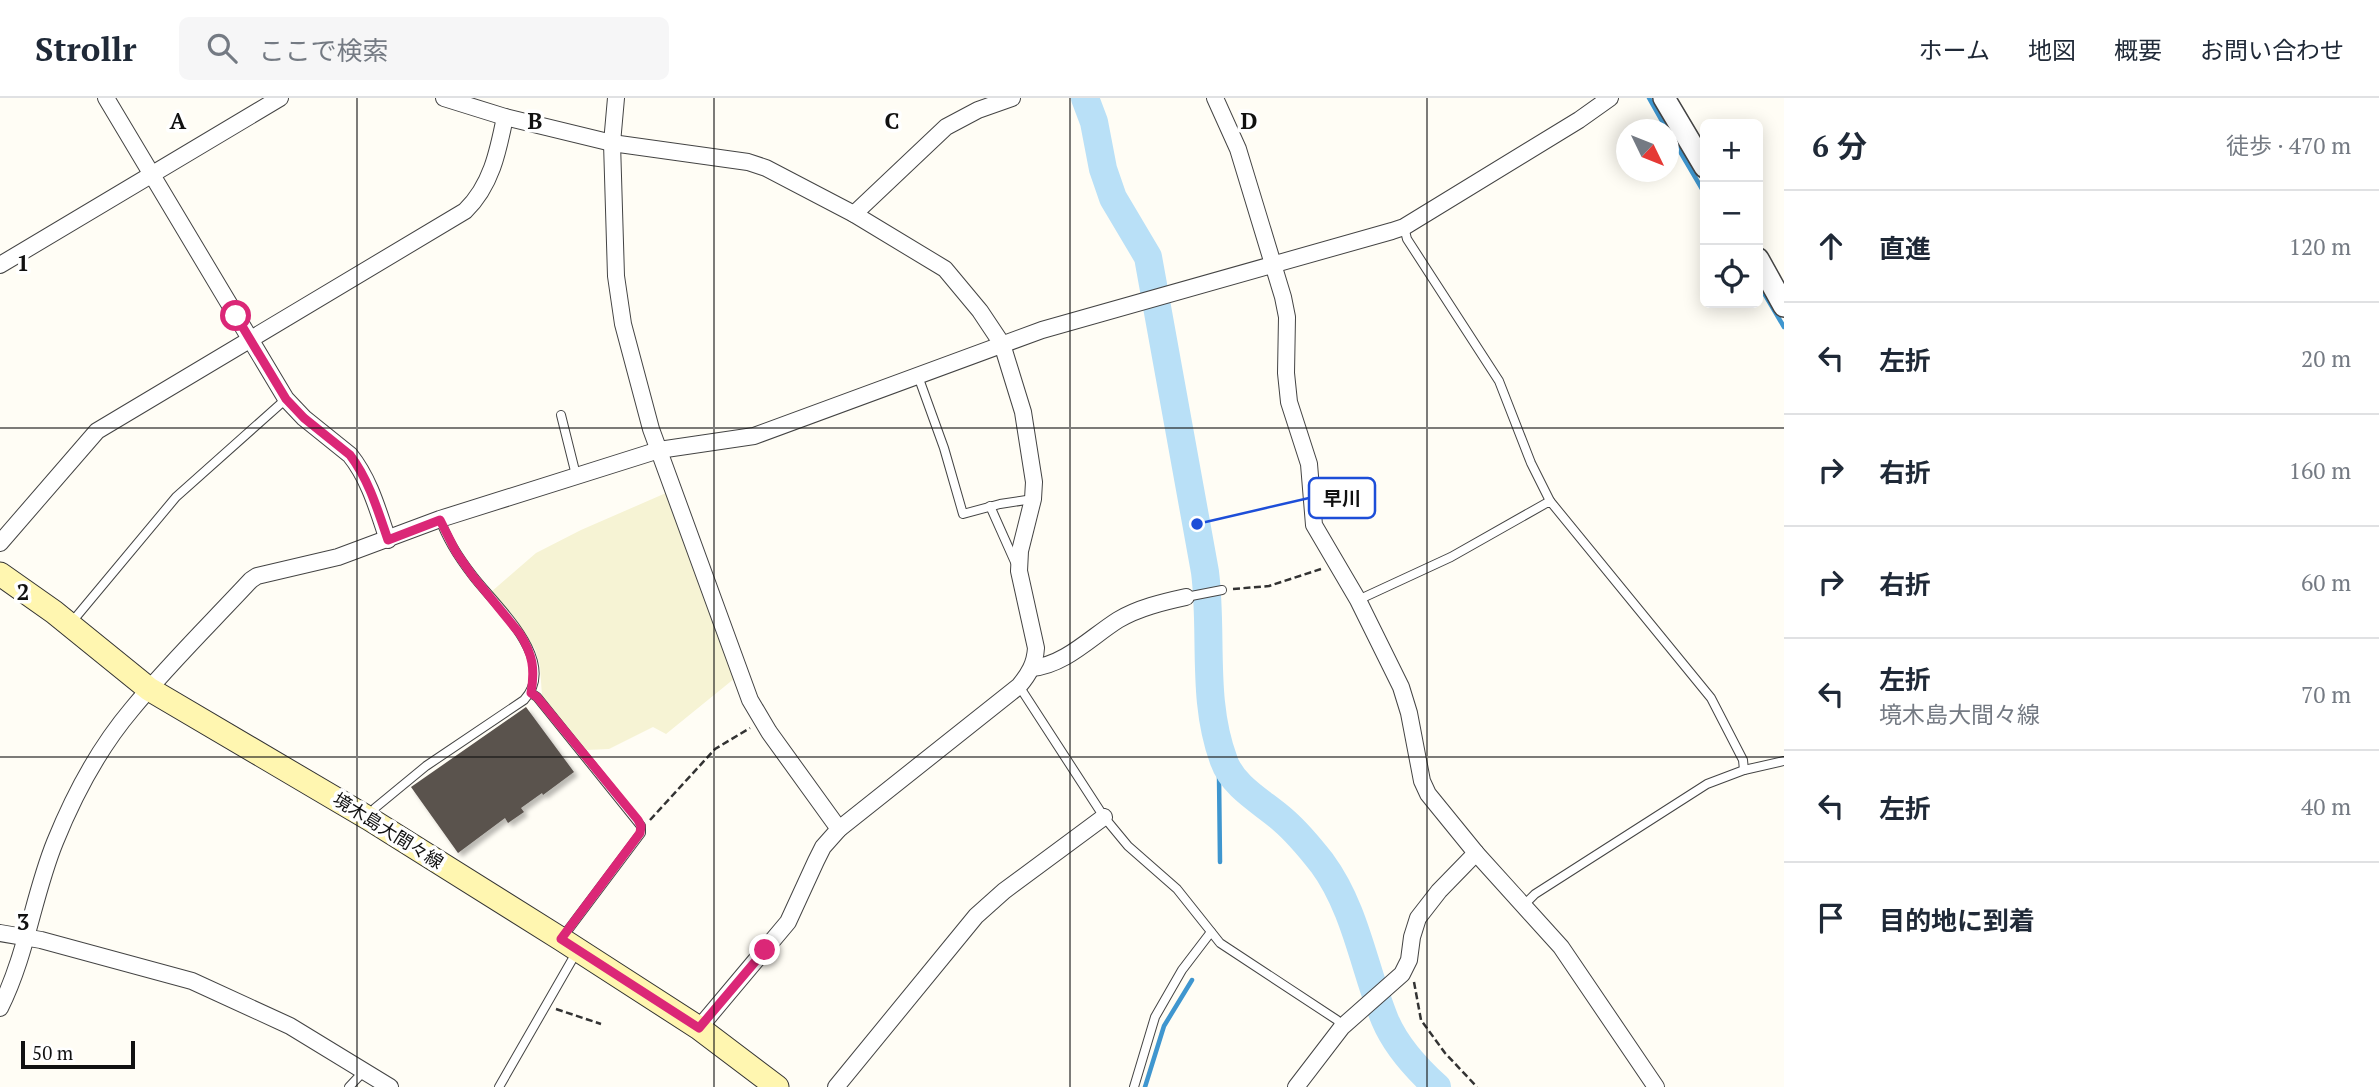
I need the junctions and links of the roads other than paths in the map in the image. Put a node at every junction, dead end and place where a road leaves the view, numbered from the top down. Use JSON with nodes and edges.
{"nodes":[{"id":1,"x":106,"y":98,"type":"edge"},
{"id":2,"x":280,"y":98,"type":"edge"},
{"id":3,"x":444,"y":98,"type":"edge"},
{"id":4,"x":616,"y":98,"type":"edge"},
{"id":5,"x":1012,"y":98,"type":"edge"},
{"id":6,"x":1215,"y":98,"type":"edge"},
{"id":7,"x":1610,"y":98,"type":"edge"},
{"id":8,"x":1664,"y":98,"type":"edge"},
{"id":9,"x":505,"y":117,"type":"junction"},
{"id":10,"x":612,"y":143,"type":"junction"},
{"id":11,"x":1700,"y":159,"type":"edge"},
{"id":12,"x":152,"y":175,"type":"junction"},
{"id":13,"x":854,"y":214,"type":"junction"},
{"id":14,"x":1404,"y":227,"type":"junction"},
{"id":15,"x":0,"y":265,"type":"edge"},
{"id":16,"x":1276,"y":266,"type":"junction"},
{"id":17,"x":1763,"y":268,"type":"edge"},
{"id":18,"x":1784,"y":306,"type":"edge"},
{"id":19,"x":250,"y":339,"type":"junction"},
{"id":20,"x":1002,"y":344,"type":"junction"},
{"id":21,"x":918,"y":376,"type":"junction"},
{"id":22,"x":286,"y":399,"type":"junction"},
{"id":23,"x":561,"y":415,"type":"dead end"},
{"id":24,"x":659,"y":450,"type":"junction"},
{"id":25,"x":576,"y":475,"type":"junction"},
{"id":26,"x":1033,"y":499,"type":"junction"},
{"id":27,"x":1550,"y":501,"type":"junction"},
{"id":28,"x":990,"y":506,"type":"junction"},
{"id":29,"x":440,"y":520,"type":"junction"},
{"id":30,"x":388,"y":540,"type":"junction"},
{"id":31,"x":0,"y":543,"type":"edge"},
{"id":32,"x":1019,"y":571,"type":"junction"},
{"id":33,"x":0,"y":575,"type":"edge"},
{"id":34,"x":1222,"y":590,"type":"road end"},
{"id":35,"x":1186,"y":597,"type":"joint"},
{"id":36,"x":1358,"y":600,"type":"junction"},
{"id":37,"x":70,"y":624,"type":"junction"},
{"id":38,"x":1032,"y":667,"type":"junction"},
{"id":39,"x":1019,"y":686,"type":"junction"},
{"id":40,"x":149,"y":689,"type":"junction"},
{"id":41,"x":531,"y":693,"type":"junction"},
{"id":42,"x":1784,"y":761,"type":"edge"},
{"id":43,"x":1744,"y":769,"type":"junction"},
{"id":44,"x":1104,"y":817,"type":"junction"},
{"id":45,"x":368,"y":818,"type":"junction"},
{"id":46,"x":839,"y":829,"type":"junction"},
{"id":47,"x":1476,"y":853,"type":"junction"},
{"id":48,"x":1525,"y":904,"type":"junction"},
{"id":49,"x":1211,"y":932,"type":"junction"},
{"id":50,"x":0,"y":933,"type":"edge"},
{"id":51,"x":27,"y":939,"type":"junction"},
{"id":52,"x":570,"y":945,"type":"junction"},
{"id":53,"x":0,"y":1007,"type":"edge"},
{"id":54,"x":1342,"y":1027,"type":"junction"},
{"id":55,"x":699,"y":1028,"type":"junction"},
{"id":56,"x":365,"y":1070,"type":"junction"},
{"id":57,"x":349,"y":1087,"type":"edge"},
{"id":58,"x":390,"y":1087,"type":"edge"},
{"id":59,"x":499,"y":1087,"type":"edge"},
{"id":60,"x":776,"y":1087,"type":"edge"},
{"id":61,"x":836,"y":1087,"type":"edge"},
{"id":62,"x":1134,"y":1087,"type":"edge"},
{"id":63,"x":1296,"y":1087,"type":"edge"},
{"id":64,"x":1656,"y":1087,"type":"edge"}],
"edges":[{"from":1,"to":12,"type":"street"},
{"from":2,"to":12,"type":"street"},
{"from":3,"to":9,"type":"street"},
{"from":4,"to":10,"type":"street"},
{"from":5,"to":13,"type":"street"},
{"from":6,"to":16,"type":"street"},
{"from":7,"to":14,"type":"street"},
{"from":8,"to":11,"type":"street"},
{"from":9,"to":10,"type":"street"},
{"from":9,"to":19,"type":"street"},
{"from":10,"to":13,"type":"street"},
{"from":10,"to":24,"type":"street"},
{"from":12,"to":15,"type":"street"},
{"from":12,"to":19,"type":"street"},
{"from":13,"to":20,"type":"street"},
{"from":14,"to":16,"type":"street"},
{"from":14,"to":27,"type":"lane"},
{"from":16,"to":20,"type":"street"},
{"from":16,"to":36,"type":"street"},
{"from":17,"to":18,"type":"street"},
{"from":19,"to":22,"type":"street"},
{"from":19,"to":31,"type":"street"},
{"from":20,"to":21,"type":"street"},
{"from":20,"to":26,"type":"street"},
{"from":21,"to":24,"type":"street"},
{"from":21,"to":28,"type":"lane"},
{"from":22,"to":30,"type":"street"},
{"from":22,"to":37,"type":"lane"},
{"from":23,"to":25,"type":"lane"},
{"from":24,"to":25,"type":"street"},
{"from":24,"to":46,"type":"street"},
{"from":25,"to":29,"type":"street"},
{"from":26,"to":28,"type":"lane"},
{"from":26,"to":32,"type":"street"},
{"from":27,"to":36,"type":"lane"},
{"from":27,"to":43,"type":"lane"},
{"from":28,"to":32,"type":"lane"},
{"from":29,"to":30,"type":"street"},
{"from":29,"to":41,"type":"lane"},
{"from":30,"to":40,"type":"street"},
{"from":32,"to":38,"type":"street"},
{"from":33,"to":37,"type":"main road","name":"境木島大間々線"},
{"from":34,"to":35,"type":"lane"},
{"from":35,"to":38,"type":"street"},
{"from":36,"to":47,"type":"street"},
{"from":37,"to":40,"type":"main road","name":"境木島大間々線"},
{"from":38,"to":39,"type":"street"},
{"from":39,"to":44,"type":"lane"},
{"from":39,"to":46,"type":"street"},
{"from":40,"to":45,"type":"main road","name":"境木島大間々線"},
{"from":40,"to":51,"type":"street"},
{"from":41,"to":45,"type":"lane"},
{"from":41,"to":52,"type":"lane"},
{"from":42,"to":43,"type":"lane"},
{"from":43,"to":48,"type":"lane"},
{"from":44,"to":49,"type":"lane"},
{"from":44,"to":61,"type":"street"},
{"from":45,"to":52,"type":"main road","name":"境木島大間々線"},
{"from":46,"to":55,"type":"street"},
{"from":47,"to":48,"type":"street"},
{"from":47,"to":54,"type":"street"},
{"from":48,"to":64,"type":"street"},
{"from":49,"to":54,"type":"lane"},
{"from":49,"to":62,"type":"lane"},
{"from":50,"to":51,"type":"street"},
{"from":51,"to":53,"type":"street"},
{"from":51,"to":56,"type":"street"},
{"from":52,"to":55,"type":"main road","name":"境木島大間々線"},
{"from":52,"to":59,"type":"lane"},
{"from":54,"to":63,"type":"street"},
{"from":55,"to":60,"type":"main road","name":"境木島大間々線"},
{"from":56,"to":57,"type":"lane"},
{"from":56,"to":58,"type":"street"}]}
